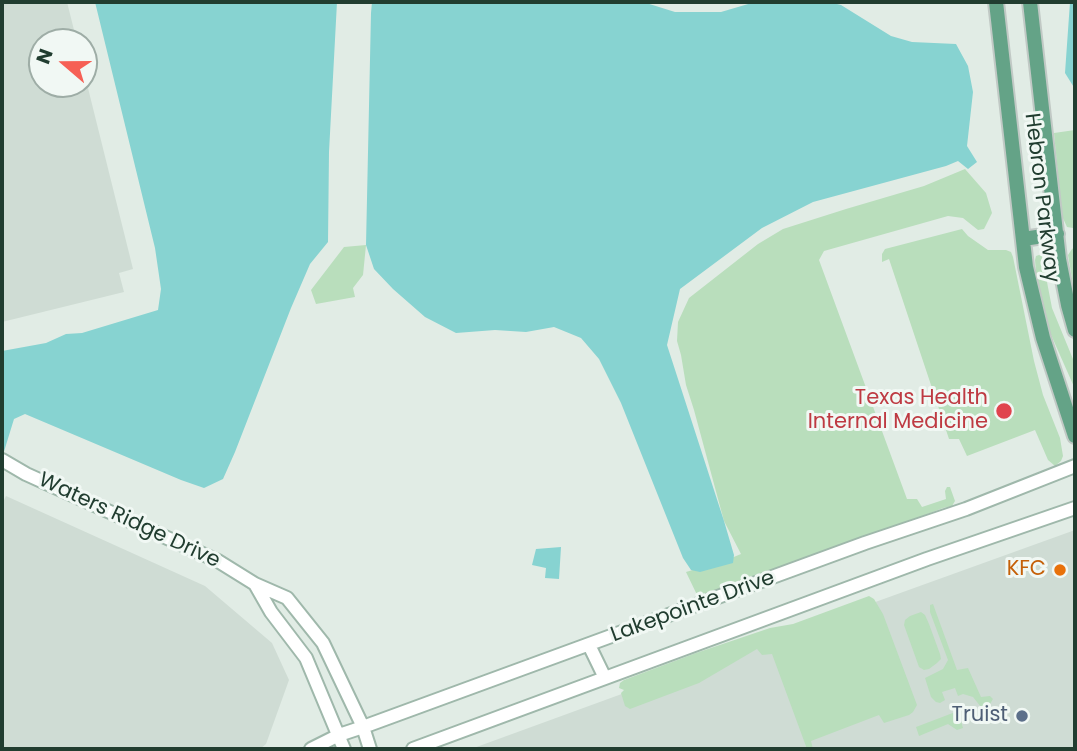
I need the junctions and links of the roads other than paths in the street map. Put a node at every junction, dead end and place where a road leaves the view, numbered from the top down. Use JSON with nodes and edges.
{"nodes":[{"id":1,"x":996,"y":2,"type":"edge"},
{"id":2,"x":1030,"y":2,"type":"edge"},
{"id":3,"x":1056,"y":234,"type":"junction"},
{"id":4,"x":1023,"y":239,"type":"junction"},
{"id":5,"x":1075,"y":330,"type":"edge"},
{"id":6,"x":1075,"y":436,"type":"edge"},
{"id":7,"x":2,"y":460,"type":"edge"},
{"id":8,"x":1075,"y":466,"type":"edge"},
{"id":9,"x":1075,"y":508,"type":"edge"},
{"id":10,"x":255,"y":584,"type":"junction"},
{"id":11,"x":589,"y":645,"type":"junction"},
{"id":12,"x":605,"y":678,"type":"junction"},
{"id":13,"x":363,"y":727,"type":"junction"},
{"id":14,"x":339,"y":735,"type":"junction"},
{"id":15,"x":311,"y":749,"type":"edge"},
{"id":16,"x":344,"y":749,"type":"edge"},
{"id":17,"x":370,"y":749,"type":"edge"},
{"id":18,"x":414,"y":749,"type":"edge"}],
"edges":[{"from":1,"to":4,"type":"main road","name":"Hebron Parkway"},
{"from":2,"to":3,"type":"main road","name":"Hebron Parkway"},
{"from":3,"to":4,"type":"main road"},
{"from":3,"to":5,"type":"main road","name":"Hebron Parkway"},
{"from":4,"to":6,"type":"main road","name":"Hebron Parkway"},
{"from":7,"to":10,"type":"main road","name":"Waters Ridge Drive"},
{"from":8,"to":11,"type":"main road","name":"Lakepointe Drive"},
{"from":9,"to":12,"type":"main road","name":"Lakepointe Drive"},
{"from":10,"to":13,"type":"main road","name":"Waters Ridge Drive"},
{"from":10,"to":14,"type":"main road","name":"Waters Ridge Drive"},
{"from":11,"to":12,"type":"main road"},
{"from":11,"to":13,"type":"main road","name":"Lakepointe Drive"},
{"from":12,"to":18,"type":"main road","name":"Lakepointe Drive"},
{"from":13,"to":14,"type":"main road","name":"Lakepointe Drive"},
{"from":13,"to":17,"type":"main road","name":"Waters Ridge Drive"},
{"from":14,"to":15,"type":"main road","name":"Lakepointe Drive"},
{"from":14,"to":16,"type":"main road","name":"Waters Ridge Drive"}]}
